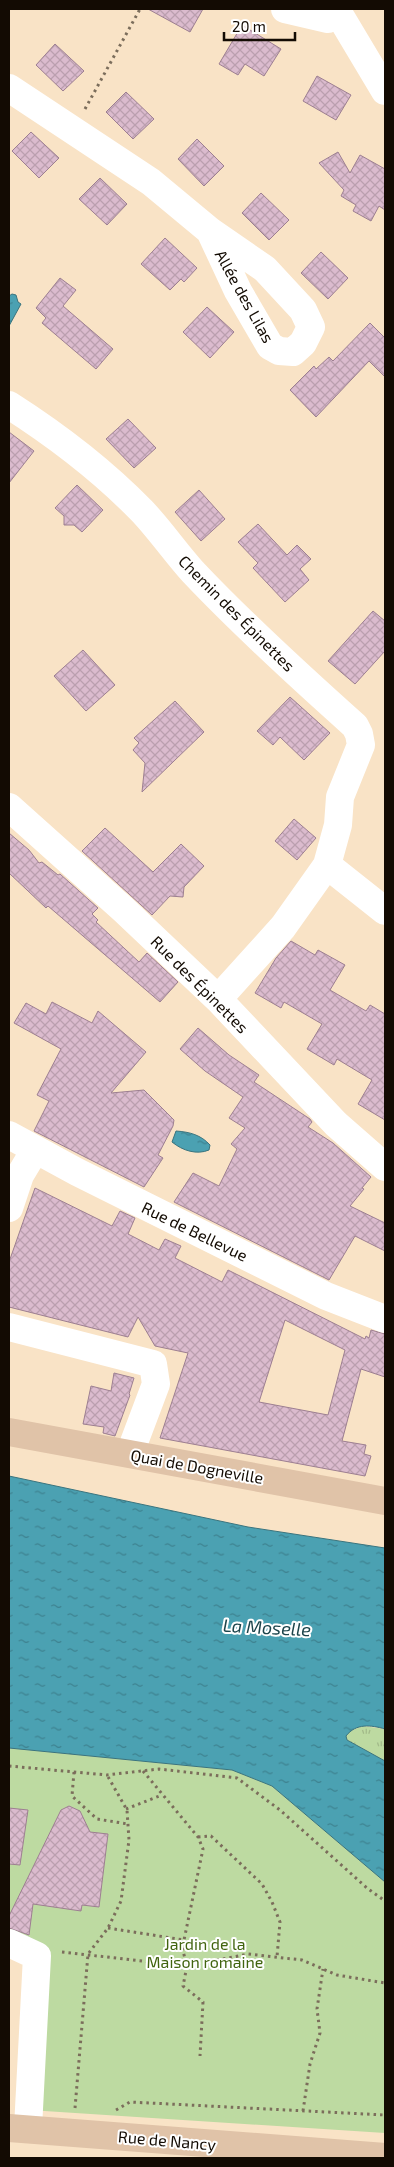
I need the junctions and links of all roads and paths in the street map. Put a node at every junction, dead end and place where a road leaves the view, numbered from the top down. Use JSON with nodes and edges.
{"nodes":[{"id":1,"x":140,"y":9,"type":"edge"},
{"id":2,"x":285,"y":9,"type":"edge"},
{"id":3,"x":338,"y":11,"type":"edge"},
{"id":4,"x":9,"y":88,"type":"edge"},
{"id":5,"x":385,"y":92,"type":"edge"},
{"id":6,"x":74,"y":129,"type":"junction"},
{"id":7,"x":210,"y":231,"type":"dead end"},
{"id":8,"x":9,"y":405,"type":"edge"},
{"id":9,"x":9,"y":807,"type":"edge"},
{"id":10,"x":327,"y":865,"type":"junction"},
{"id":11,"x":385,"y":911,"type":"edge"},
{"id":12,"x":218,"y":999,"type":"junction"},
{"id":13,"x":9,"y":1135,"type":"edge"},
{"id":14,"x":35,"y":1150,"type":"junction"},
{"id":15,"x":385,"y":1167,"type":"edge"},
{"id":16,"x":9,"y":1208,"type":"edge"},
{"id":17,"x":385,"y":1319,"type":"edge"},
{"id":18,"x":9,"y":1327,"type":"edge"},
{"id":19,"x":9,"y":1432,"type":"edge"},
{"id":20,"x":130,"y":1453,"type":"junction"},
{"id":21,"x":385,"y":1501,"type":"edge"},
{"id":22,"x":9,"y":1766,"type":"edge"},
{"id":23,"x":143,"y":1771,"type":"junction"},
{"id":24,"x":74,"y":1772,"type":"junction"},
{"id":25,"x":107,"y":1775,"type":"junction"},
{"id":26,"x":162,"y":1795,"type":"junction"},
{"id":27,"x":126,"y":1809,"type":"junction"},
{"id":28,"x":128,"y":1824,"type":"junction"},
{"id":29,"x":198,"y":1837,"type":"junction"},
{"id":30,"x":385,"y":1901,"type":"edge"},
{"id":31,"x":108,"y":1928,"type":"junction"},
{"id":32,"x":184,"y":1940,"type":"junction"},
{"id":33,"x":9,"y":1943,"type":"edge"},
{"id":34,"x":88,"y":1954,"type":"junction"},
{"id":35,"x":36,"y":1956,"type":"junction"},
{"id":36,"x":277,"y":1957,"type":"junction"},
{"id":37,"x":187,"y":1966,"type":"junction"},
{"id":38,"x":322,"y":1969,"type":"junction"},
{"id":39,"x":385,"y":1983,"type":"edge"},
{"id":40,"x":200,"y":2056,"type":"dead end"},
{"id":41,"x":303,"y":2111,"type":"junction"},
{"id":42,"x":109,"y":2114,"type":"dead end"},
{"id":43,"x":385,"y":2115,"type":"edge"},
{"id":44,"x":18,"y":2128,"type":"edge"},
{"id":45,"x":73,"y":2132,"type":"junction"},
{"id":46,"x":385,"y":2157,"type":"edge"}],
"edges":[{"from":1,"to":6,"type":"path"},
{"from":2,"to":3,"type":"street"},
{"from":3,"to":5,"type":"street"},
{"from":4,"to":6,"type":"street","name":"Allée des Lilas"},
{"from":6,"to":7,"type":"street","name":"Allée des Lilas"},
{"from":8,"to":10,"type":"street","name":"Chemin des Épinettes"},
{"from":9,"to":12,"type":"street","name":"Rue des Épinettes"},
{"from":10,"to":11,"type":"street"},
{"from":10,"to":12,"type":"street","name":"Chemin des Épinettes"},
{"from":12,"to":15,"type":"street","name":"Rue des Épinettes"},
{"from":13,"to":14,"type":"street","name":"Rue de Bellevue"},
{"from":14,"to":16,"type":"street"},
{"from":14,"to":17,"type":"street","name":"Rue de Bellevue"},
{"from":18,"to":20,"type":"street"},
{"from":19,"to":20,"type":"main road","name":"Quai de Dogneville"},
{"from":20,"to":21,"type":"main road","name":"Quai de Dogneville"},
{"from":22,"to":24,"type":"path"},
{"from":23,"to":25,"type":"path"},
{"from":23,"to":26,"type":"path"},
{"from":23,"to":30,"type":"path"},
{"from":24,"to":25,"type":"path"},
{"from":24,"to":28,"type":"path"},
{"from":25,"to":27,"type":"path"},
{"from":26,"to":27,"type":"path"},
{"from":26,"to":29,"type":"path"},
{"from":27,"to":28,"type":"path"},
{"from":28,"to":31,"type":"path"},
{"from":29,"to":32,"type":"path"},
{"from":29,"to":36,"type":"path"},
{"from":31,"to":32,"type":"path"},
{"from":31,"to":34,"type":"path"},
{"from":32,"to":37,"type":"path"},
{"from":33,"to":35,"type":"street"},
{"from":34,"to":35,"type":"path"},
{"from":34,"to":37,"type":"path"},
{"from":34,"to":45,"type":"path"},
{"from":35,"to":44,"type":"street"},
{"from":36,"to":37,"type":"path"},
{"from":36,"to":38,"type":"path"},
{"from":37,"to":40,"type":"path"},
{"from":38,"to":39,"type":"path"},
{"from":38,"to":41,"type":"path"},
{"from":41,"to":42,"type":"path"},
{"from":41,"to":43,"type":"path"},
{"from":44,"to":45,"type":"main road","name":"Rue de Nancy"},
{"from":45,"to":46,"type":"main road","name":"Rue de Nancy"}]}
